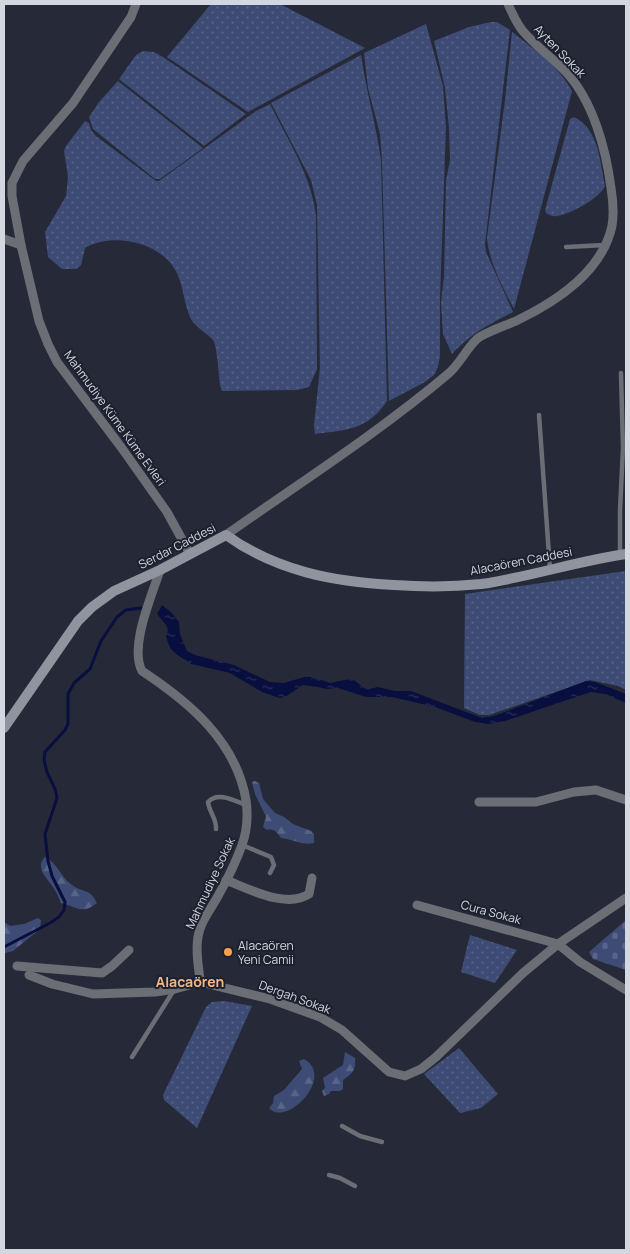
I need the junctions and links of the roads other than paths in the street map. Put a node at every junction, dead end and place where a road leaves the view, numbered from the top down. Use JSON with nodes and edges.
{"nodes":[{"id":1,"x":136,"y":4,"type":"edge"},
{"id":2,"x":508,"y":4,"type":"edge"},
{"id":3,"x":4,"y":239,"type":"edge"},
{"id":4,"x":21,"y":245,"type":"junction"},
{"id":5,"x":605,"y":245,"type":"junction"},
{"id":6,"x":566,"y":247,"type":"dead end"},
{"id":7,"x":621,"y":372,"type":"dead end"},
{"id":8,"x":539,"y":415,"type":"dead end"},
{"id":9,"x":226,"y":535,"type":"junction"},
{"id":10,"x":190,"y":554,"type":"junction"},
{"id":11,"x":623,"y":554,"type":"edge"},
{"id":12,"x":550,"y":569,"type":"junction"},
{"id":13,"x":160,"y":570,"type":"junction"},
{"id":14,"x":420,"y":587,"type":"joint"},
{"id":15,"x":4,"y":728,"type":"edge"},
{"id":16,"x":626,"y":800,"type":"edge"},
{"id":17,"x":479,"y":802,"type":"dead end"},
{"id":18,"x":246,"y":805,"type":"junction"},
{"id":19,"x":216,"y":829,"type":"dead end"},
{"id":20,"x":242,"y":844,"type":"junction"},
{"id":21,"x":270,"y":873,"type":"dead end"},
{"id":22,"x":312,"y":878,"type":"dead end"},
{"id":23,"x":226,"y":880,"type":"junction"},
{"id":24,"x":626,"y":898,"type":"edge"},
{"id":25,"x":418,"y":905,"type":"dead end"},
{"id":26,"x":558,"y":944,"type":"junction"},
{"id":27,"x":129,"y":950,"type":"dead end"},
{"id":28,"x":17,"y":966,"type":"dead end"},
{"id":29,"x":29,"y":976,"type":"dead end"},
{"id":30,"x":200,"y":982,"type":"junction"},
{"id":31,"x":175,"y":989,"type":"junction"},
{"id":32,"x":626,"y":990,"type":"edge"},
{"id":33,"x":132,"y":1057,"type":"dead end"},
{"id":34,"x":342,"y":1126,"type":"dead end"},
{"id":35,"x":382,"y":1142,"type":"dead end"},
{"id":36,"x":329,"y":1175,"type":"dead end"},
{"id":37,"x":355,"y":1186,"type":"dead end"}],
"edges":[{"from":1,"to":4,"type":"street","name":"Mahmudiye Küme Küme Evleri"},
{"from":2,"to":5,"type":"street","name":"Ayten Sokak"},
{"from":3,"to":4,"type":"street"},
{"from":4,"to":10,"type":"street","name":"Mahmudiye Küme Küme Evleri"},
{"from":5,"to":6,"type":"lane"},
{"from":5,"to":9,"type":"street","name":"Ayten Sokak"},
{"from":7,"to":11,"type":"lane"},
{"from":8,"to":12,"type":"lane"},
{"from":9,"to":10,"type":"street","name":"Serdar Caddesi"},
{"from":9,"to":14,"type":"street","name":"Serdar Caddesi"},
{"from":10,"to":13,"type":"street","name":"Serdar Caddesi"},
{"from":11,"to":12,"type":"street","name":"Alacaören Caddesi"},
{"from":12,"to":14,"type":"street","name":"Alacaören Caddesi"},
{"from":13,"to":15,"type":"street","name":"Serdar Caddesi"},
{"from":13,"to":18,"type":"street","name":"Mahmudiye Sokak"},
{"from":16,"to":17,"type":"street"},
{"from":18,"to":19,"type":"lane"},
{"from":18,"to":20,"type":"street","name":"Mahmudiye Sokak"},
{"from":20,"to":21,"type":"lane"},
{"from":20,"to":23,"type":"street","name":"Mahmudiye Sokak"},
{"from":22,"to":23,"type":"street"},
{"from":23,"to":30,"type":"street","name":"Mahmudiye Sokak"},
{"from":24,"to":26,"type":"street","name":"Dergah Sokak"},
{"from":25,"to":26,"type":"street","name":"Cura Sokak"},
{"from":26,"to":30,"type":"street","name":"Dergah Sokak"},
{"from":26,"to":32,"type":"street"},
{"from":27,"to":28,"type":"street"},
{"from":29,"to":31,"type":"street","name":"Dergah Sokak"},
{"from":30,"to":31,"type":"street","name":"Dergah Sokak"},
{"from":31,"to":33,"type":"lane"},
{"from":34,"to":35,"type":"lane"},
{"from":36,"to":37,"type":"lane"}]}
